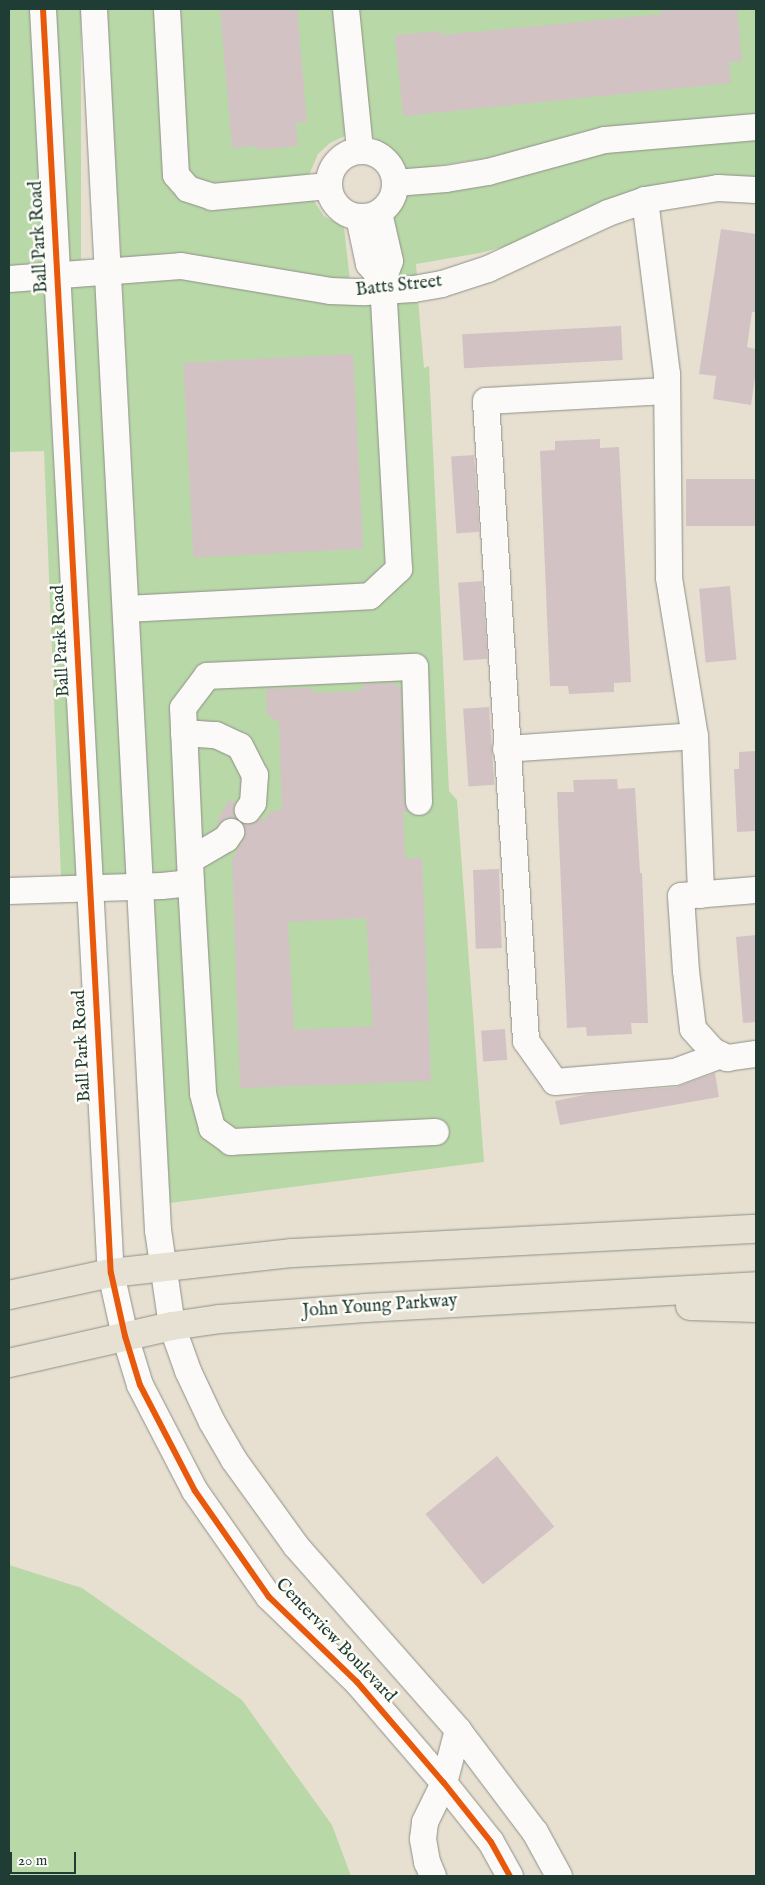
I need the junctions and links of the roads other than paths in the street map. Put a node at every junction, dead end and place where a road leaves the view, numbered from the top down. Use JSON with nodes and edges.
{"nodes":[{"id":1,"x":43,"y":9,"type":"edge"},
{"id":2,"x":94,"y":9,"type":"edge"},
{"id":3,"x":167,"y":9,"type":"edge"},
{"id":4,"x":346,"y":9,"type":"edge"},
{"id":5,"x":756,"y":127,"type":"edge"},
{"id":6,"x":360,"y":150,"type":"junction"},
{"id":7,"x":395,"y":183,"type":"junction"},
{"id":8,"x":328,"y":186,"type":"junction"},
{"id":9,"x":756,"y":190,"type":"edge"},
{"id":10,"x":646,"y":200,"type":"junction"},
{"id":11,"x":369,"y":215,"type":"junction"},
{"id":12,"x":108,"y":273,"type":"junction"},
{"id":13,"x":58,"y":275,"type":"junction"},
{"id":14,"x":9,"y":279,"type":"edge"},
{"id":15,"x":383,"y":286,"type":"junction"},
{"id":16,"x":667,"y":391,"type":"junction"},
{"id":17,"x":126,"y":609,"type":"junction"},
{"id":18,"x":184,"y":733,"type":"junction"},
{"id":19,"x":695,"y":736,"type":"junction"},
{"id":20,"x":506,"y":749,"type":"junction"},
{"id":21,"x":419,"y":802,"type":"dead end"},
{"id":22,"x":248,"y":810,"type":"dead end"},
{"id":23,"x":231,"y":832,"type":"dead end"},
{"id":24,"x":191,"y":872,"type":"junction"},
{"id":25,"x":90,"y":887,"type":"junction"},
{"id":26,"x":140,"y":887,"type":"junction"},
{"id":27,"x":756,"y":890,"type":"edge"},
{"id":28,"x":9,"y":891,"type":"edge"},
{"id":29,"x":701,"y":895,"type":"junction"},
{"id":30,"x":756,"y":1054,"type":"edge"},
{"id":31,"x":721,"y":1055,"type":"junction"},
{"id":32,"x":436,"y":1132,"type":"dead end"},
{"id":33,"x":756,"y":1229,"type":"edge"},
{"id":34,"x":162,"y":1266,"type":"junction"},
{"id":35,"x":111,"y":1272,"type":"junction"},
{"id":36,"x":756,"y":1286,"type":"edge"},
{"id":37,"x":9,"y":1295,"type":"edge"},
{"id":38,"x":499,"y":1300,"type":"junction"},
{"id":39,"x":756,"y":1308,"type":"edge"},
{"id":40,"x":172,"y":1326,"type":"junction"},
{"id":41,"x":125,"y":1336,"type":"junction"},
{"id":42,"x":9,"y":1363,"type":"edge"},
{"id":43,"x":458,"y":1730,"type":"junction"},
{"id":44,"x":444,"y":1783,"type":"junction"},
{"id":45,"x":433,"y":1876,"type":"edge"},
{"id":46,"x":510,"y":1876,"type":"edge"},
{"id":47,"x":559,"y":1876,"type":"edge"}],
"edges":[{"from":1,"to":13,"type":"street","name":"Ball Park Road"},
{"from":2,"to":12,"type":"street"},
{"from":3,"to":8,"type":"street"},
{"from":4,"to":6,"type":"street"},
{"from":5,"to":7,"type":"street"},
{"from":6,"to":7,"type":"street"},
{"from":6,"to":8,"type":"street"},
{"from":7,"to":11,"type":"street"},
{"from":8,"to":11,"type":"street"},
{"from":9,"to":10,"type":"street","name":"Batts Street"},
{"from":10,"to":15,"type":"street","name":"Batts Street"},
{"from":10,"to":16,"type":"street"},
{"from":11,"to":15,"type":"street"},
{"from":12,"to":13,"type":"street","name":"Batts Street"},
{"from":12,"to":15,"type":"street","name":"Batts Street"},
{"from":12,"to":17,"type":"street"},
{"from":13,"to":14,"type":"street","name":"Batts Street"},
{"from":13,"to":25,"type":"street","name":"Ball Park Road"},
{"from":15,"to":17,"type":"street"},
{"from":16,"to":19,"type":"street"},
{"from":16,"to":20,"type":"street"},
{"from":17,"to":26,"type":"street"},
{"from":18,"to":21,"type":"street"},
{"from":18,"to":22,"type":"street"},
{"from":18,"to":24,"type":"street"},
{"from":19,"to":20,"type":"street"},
{"from":19,"to":29,"type":"street"},
{"from":20,"to":31,"type":"street"},
{"from":23,"to":24,"type":"street"},
{"from":24,"to":26,"type":"street"},
{"from":24,"to":32,"type":"street"},
{"from":25,"to":26,"type":"street"},
{"from":25,"to":28,"type":"street"},
{"from":25,"to":35,"type":"street","name":"Ball Park Road"},
{"from":26,"to":34,"type":"street"},
{"from":27,"to":29,"type":"street"},
{"from":29,"to":31,"type":"street"},
{"from":30,"to":31,"type":"street"},
{"from":33,"to":34,"type":"highway"},
{"from":34,"to":35,"type":"highway"},
{"from":34,"to":40,"type":"street","name":"Centerview Boulevard"},
{"from":35,"to":37,"type":"highway"},
{"from":35,"to":41,"type":"street","name":"Centerview Boulevard"},
{"from":36,"to":38,"type":"highway","name":"John Young Parkway"},
{"from":38,"to":39,"type":"highway"},
{"from":38,"to":40,"type":"highway","name":"John Young Parkway"},
{"from":40,"to":41,"type":"highway","name":"John Young Parkway"},
{"from":40,"to":43,"type":"street","name":"Centerview Boulevard"},
{"from":41,"to":42,"type":"highway","name":"John Young Parkway"},
{"from":41,"to":44,"type":"street","name":"Centerview Boulevard"},
{"from":43,"to":44,"type":"street"},
{"from":43,"to":47,"type":"street","name":"Centerview Boulevard"},
{"from":44,"to":45,"type":"street"},
{"from":44,"to":46,"type":"street","name":"Centerview Boulevard"}]}
